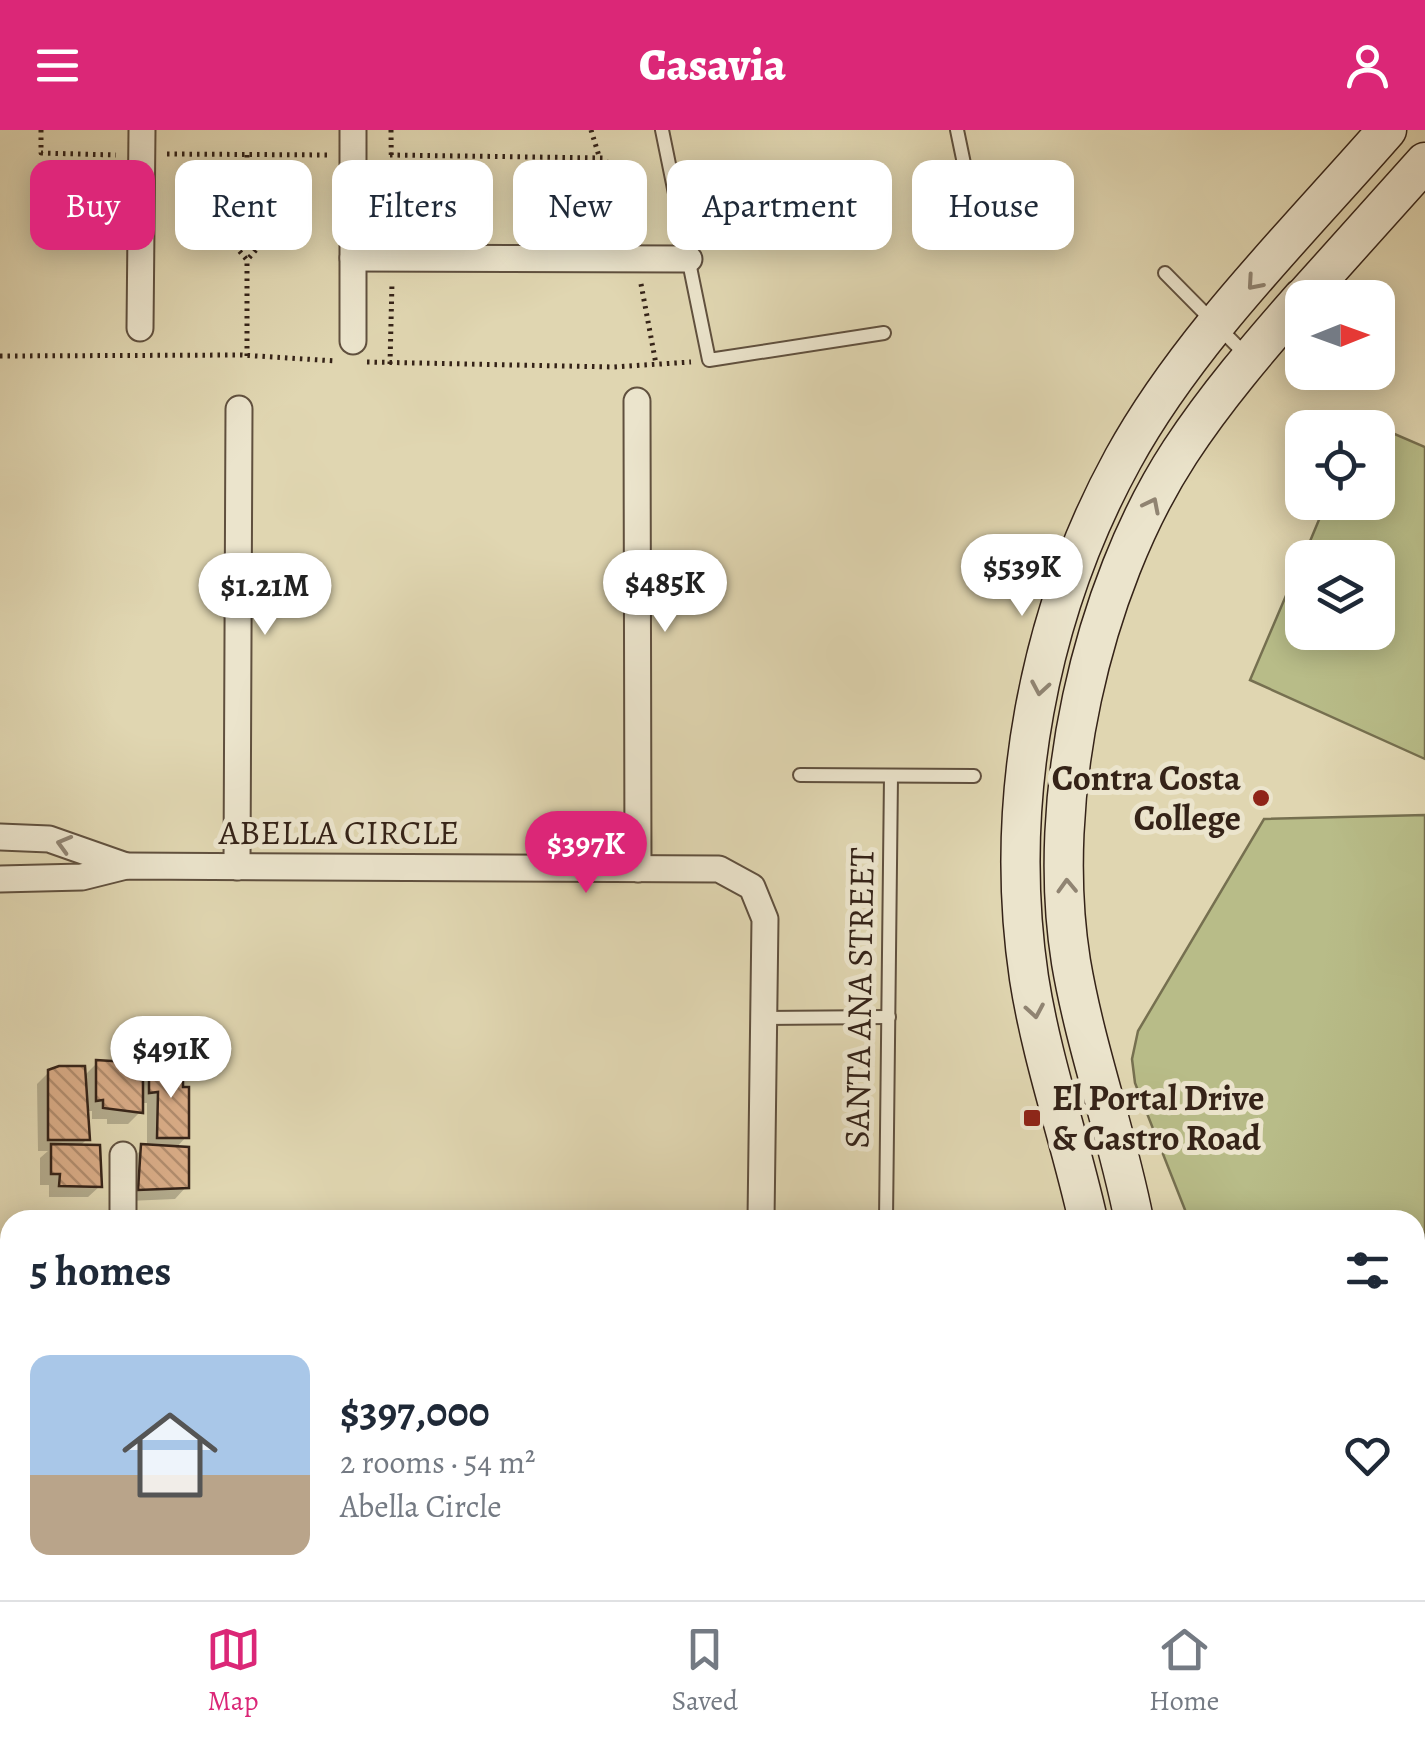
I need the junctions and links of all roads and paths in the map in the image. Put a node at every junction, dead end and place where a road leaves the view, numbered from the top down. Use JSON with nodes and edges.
{"nodes":[{"id":1,"x":41,"y":130,"type":"edge"},
{"id":2,"x":591,"y":130,"type":"edge"},
{"id":3,"x":662,"y":130,"type":"edge"},
{"id":4,"x":957,"y":130,"type":"edge"},
{"id":5,"x":1387,"y":130,"type":"edge"},
{"id":6,"x":142,"y":142,"type":"edge"},
{"id":7,"x":354,"y":143,"type":"edge"},
{"id":8,"x":247,"y":152,"type":"junction"},
{"id":9,"x":390,"y":155,"type":"dead end"},
{"id":10,"x":600,"y":157,"type":"junction"},
{"id":11,"x":247,"y":160,"type":"edge"},
{"id":12,"x":963,"y":160,"type":"edge"},
{"id":13,"x":1425,"y":162,"type":"edge"},
{"id":14,"x":238,"y":250,"type":"edge"},
{"id":15,"x":256,"y":250,"type":"edge"},
{"id":16,"x":353,"y":258,"type":"junction"},
{"id":17,"x":634,"y":259,"type":"junction"},
{"id":18,"x":690,"y":259,"type":"junction"},
{"id":19,"x":247,"y":260,"type":"junction"},
{"id":20,"x":1164,"y":273,"type":"dead end"},
{"id":21,"x":1319,"y":280,"type":"edge"},
{"id":22,"x":1285,"y":318,"type":"edge"},
{"id":23,"x":140,"y":328,"type":"dead end"},
{"id":24,"x":1217,"y":328,"type":"junction"},
{"id":25,"x":884,"y":333,"type":"dead end"},
{"id":26,"x":353,"y":341,"type":"dead end"},
{"id":27,"x":247,"y":356,"type":"dead end"},
{"id":28,"x":1249,"y":358,"type":"junction"},
{"id":29,"x":656,"y":364,"type":"dead end"},
{"id":30,"x":637,"y":401,"type":"dead end"},
{"id":31,"x":239,"y":409,"type":"dead end"},
{"id":32,"x":800,"y":775,"type":"dead end"},
{"id":33,"x":891,"y":776,"type":"junction"},
{"id":34,"x":974,"y":776,"type":"dead end"},
{"id":35,"x":0,"y":837,"type":"edge"},
{"id":36,"x":126,"y":866,"type":"junction"},
{"id":37,"x":236,"y":867,"type":"junction"},
{"id":38,"x":638,"y":868,"type":"junction"},
{"id":39,"x":0,"y":878,"type":"edge"},
{"id":40,"x":888,"y":1016,"type":"junction"},
{"id":41,"x":764,"y":1018,"type":"junction"},
{"id":42,"x":123,"y":1156,"type":"dead end"},
{"id":43,"x":124,"y":1210,"type":"edge"},
{"id":44,"x":761,"y":1210,"type":"edge"},
{"id":45,"x":886,"y":1210,"type":"edge"},
{"id":46,"x":1085,"y":1210,"type":"edge"},
{"id":47,"x":1132,"y":1210,"type":"edge"}],
"edges":[{"from":1,"to":6,"type":"path"},
{"from":2,"to":10,"type":"path"},
{"from":3,"to":18,"type":"lane"},
{"from":4,"to":12,"type":"lane"},
{"from":5,"to":24,"type":"main road","one_way":true},
{"from":6,"to":8,"type":"path"},
{"from":6,"to":23,"type":"street"},
{"from":7,"to":8,"type":"path"},
{"from":7,"to":16,"type":"street"},
{"from":8,"to":11,"type":"path"},
{"from":9,"to":10,"type":"path"},
{"from":10,"to":17,"type":"path"},
{"from":13,"to":21,"type":"main road"},
{"from":14,"to":19,"type":"path"},
{"from":15,"to":19,"type":"path"},
{"from":16,"to":17,"type":"street"},
{"from":16,"to":26,"type":"street"},
{"from":17,"to":18,"type":"street"},
{"from":17,"to":29,"type":"path"},
{"from":18,"to":25,"type":"lane"},
{"from":19,"to":27,"type":"path"},
{"from":20,"to":24,"type":"lane"},
{"from":22,"to":28,"type":"main road"},
{"from":24,"to":28,"type":"lane"},
{"from":24,"to":46,"type":"main road","one_way":true},
{"from":47,"to":28,"type":"main road","one_way":true},
{"from":30,"to":38,"type":"street"},
{"from":31,"to":37,"type":"street"},
{"from":32,"to":33,"type":"lane"},
{"from":33,"to":34,"type":"lane"},
{"from":33,"to":40,"type":"lane","name":"SANTA ANA STREET"},
{"from":36,"to":35,"type":"street","name":"ABELLA CIRCLE","one_way":true},
{"from":36,"to":37,"type":"street","name":"ABELLA CIRCLE"},
{"from":36,"to":39,"type":"street","name":"ABELLA CIRCLE"},
{"from":37,"to":38,"type":"street","name":"ABELLA CIRCLE"},
{"from":38,"to":41,"type":"street","name":"ABELLA CIRCLE"},
{"from":40,"to":41,"type":"lane"},
{"from":40,"to":45,"type":"lane","name":"SANTA ANA STREET"},
{"from":41,"to":44,"type":"street","name":"ABELLA CIRCLE"},
{"from":42,"to":43,"type":"street"}]}
